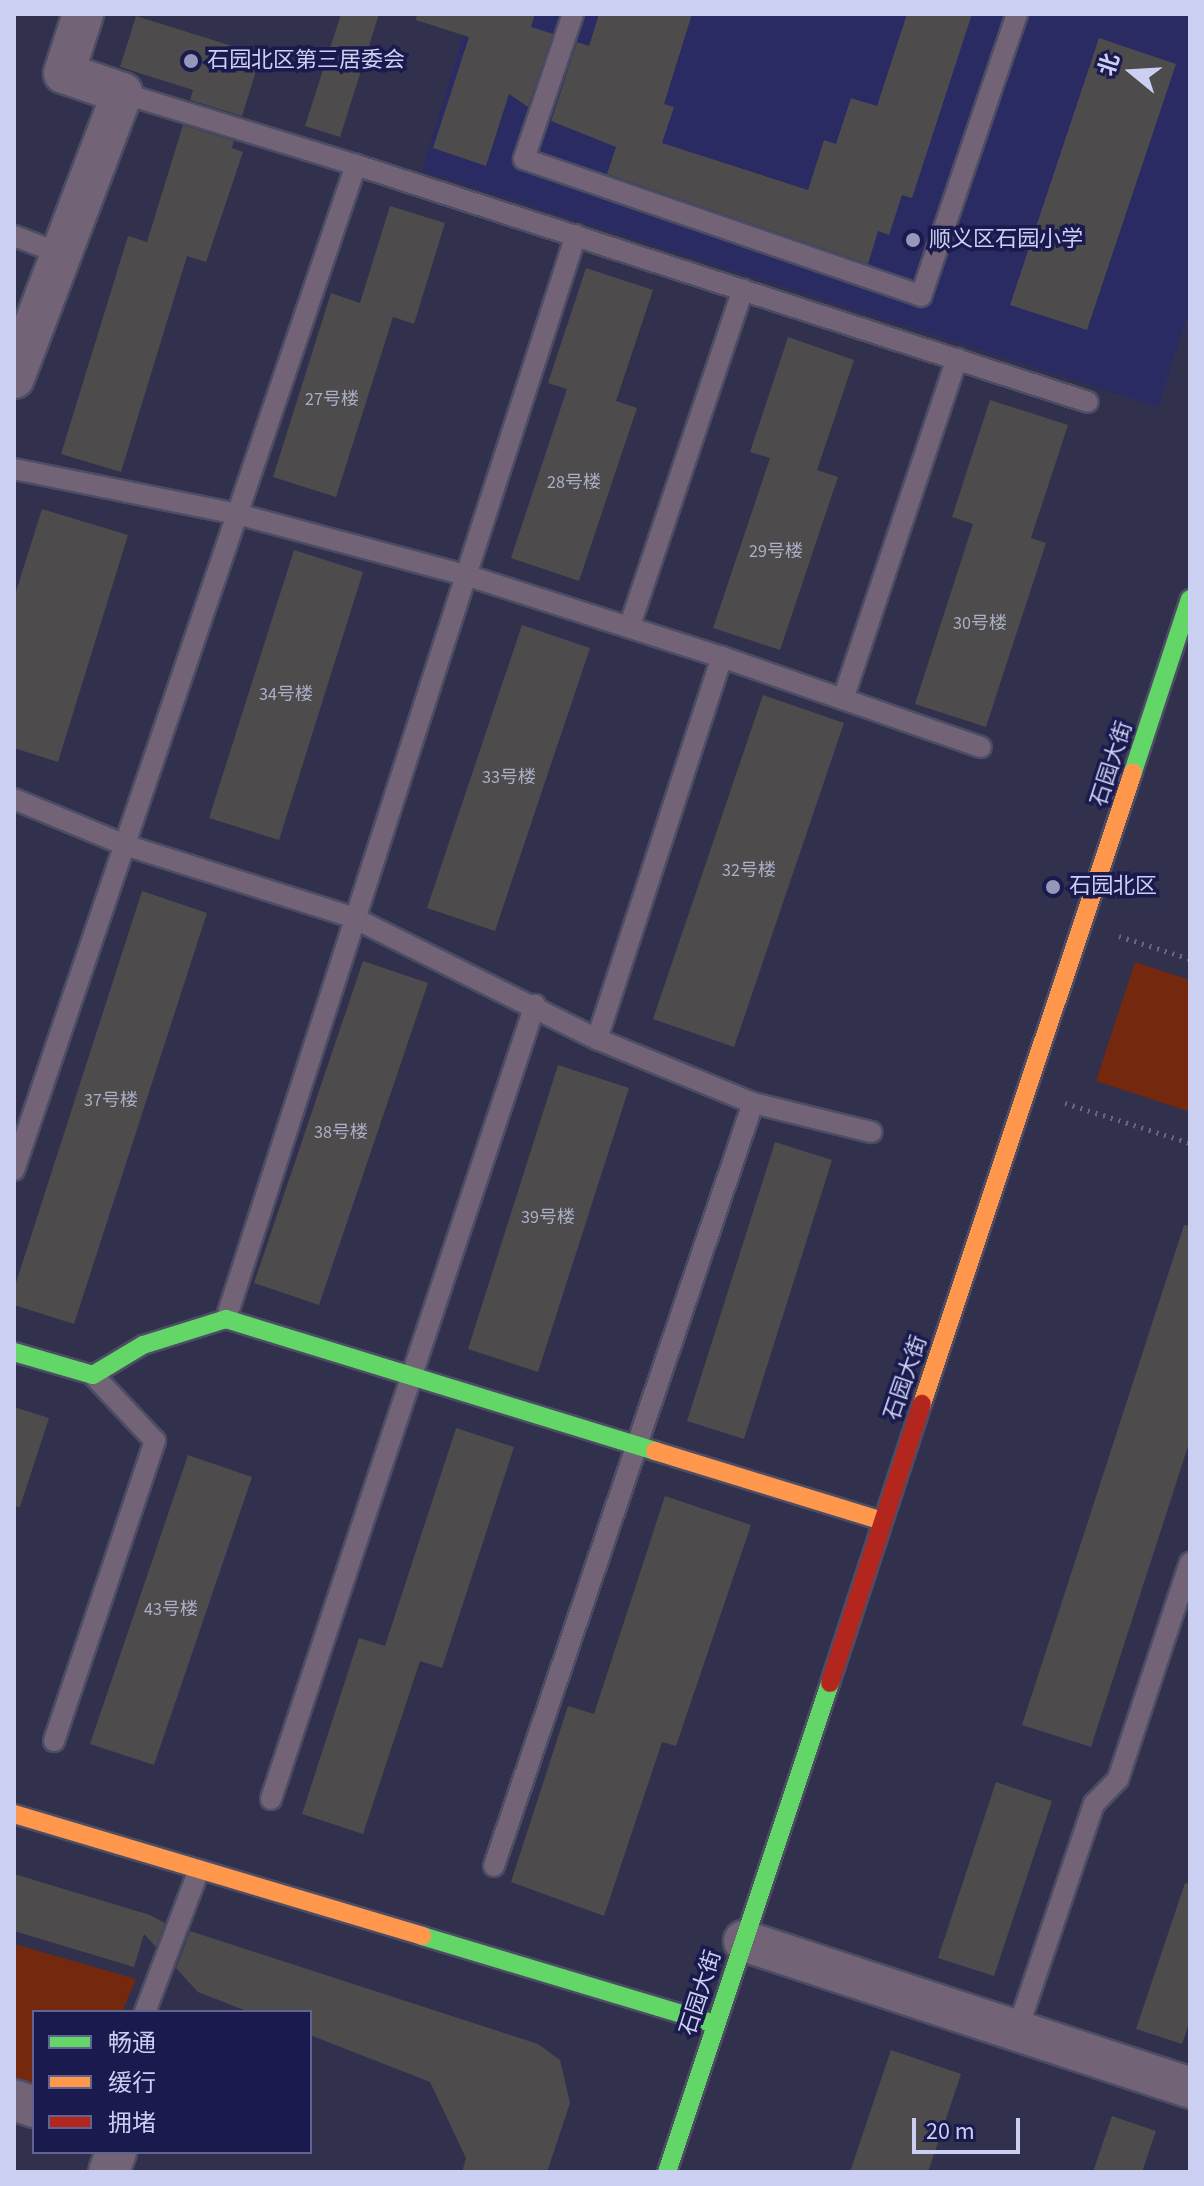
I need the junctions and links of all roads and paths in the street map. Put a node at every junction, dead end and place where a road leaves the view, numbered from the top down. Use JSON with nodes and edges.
{"nodes":[{"id":1,"x":83,"y":14,"type":"edge"},
{"id":2,"x":573,"y":14,"type":"edge"},
{"id":3,"x":1017,"y":14,"type":"edge"},
{"id":4,"x":122,"y":93,"type":"junction"},
{"id":5,"x":356,"y":165,"type":"junction"},
{"id":6,"x":576,"y":235,"type":"junction"},
{"id":7,"x":14,"y":236,"type":"edge"},
{"id":8,"x":59,"y":253,"type":"junction"},
{"id":9,"x":743,"y":289,"type":"junction"},
{"id":10,"x":957,"y":359,"type":"junction"},
{"id":11,"x":14,"y":378,"type":"edge"},
{"id":12,"x":1088,"y":402,"type":"dead end"},
{"id":13,"x":14,"y":469,"type":"edge"},
{"id":14,"x":237,"y":514,"type":"junction"},
{"id":15,"x":469,"y":576,"type":"junction"},
{"id":16,"x":1190,"y":599,"type":"edge"},
{"id":17,"x":630,"y":625,"type":"junction"},
{"id":18,"x":722,"y":657,"type":"junction"},
{"id":19,"x":843,"y":699,"type":"junction"},
{"id":20,"x":981,"y":747,"type":"dead end"},
{"id":21,"x":14,"y":799,"type":"edge"},
{"id":22,"x":125,"y":845,"type":"junction"},
{"id":23,"x":352,"y":917,"type":"junction"},
{"id":24,"x":1085,"y":925,"type":"junction"},
{"id":25,"x":1190,"y":959,"type":"edge"},
{"id":26,"x":535,"y":1005,"type":"junction"},
{"id":27,"x":597,"y":1039,"type":"junction"},
{"id":28,"x":1030,"y":1091,"type":"junction"},
{"id":29,"x":753,"y":1103,"type":"junction"},
{"id":30,"x":871,"y":1132,"type":"dead end"},
{"id":31,"x":1190,"y":1143,"type":"edge"},
{"id":32,"x":14,"y":1170,"type":"edge"},
{"id":33,"x":226,"y":1319,"type":"junction"},
{"id":34,"x":14,"y":1352,"type":"edge"},
{"id":35,"x":414,"y":1374,"type":"junction"},
{"id":36,"x":93,"y":1375,"type":"junction"},
{"id":37,"x":638,"y":1445,"type":"junction"},
{"id":38,"x":882,"y":1521,"type":"junction"},
{"id":39,"x":1190,"y":1563,"type":"edge"},
{"id":40,"x":54,"y":1741,"type":"dead end"},
{"id":41,"x":271,"y":1799,"type":"dead end"},
{"id":42,"x":14,"y":1814,"type":"edge"},
{"id":43,"x":494,"y":1866,"type":"dead end"},
{"id":44,"x":199,"y":1870,"type":"junction"},
{"id":45,"x":744,"y":1941,"type":"junction"},
{"id":46,"x":146,"y":2010,"type":"edge"},
{"id":47,"x":716,"y":2024,"type":"junction"},
{"id":48,"x":1017,"y":2031,"type":"junction"},
{"id":49,"x":1190,"y":2088,"type":"edge"},
{"id":50,"x":667,"y":2172,"type":"edge"}],
"edges":[{"from":1,"to":4,"type":"street"},
{"from":2,"to":3,"type":"lane"},
{"from":4,"to":5,"type":"lane"},
{"from":4,"to":8,"type":"street"},
{"from":5,"to":6,"type":"lane"},
{"from":5,"to":14,"type":"lane"},
{"from":6,"to":9,"type":"lane"},
{"from":6,"to":15,"type":"lane"},
{"from":7,"to":8,"type":"lane"},
{"from":8,"to":11,"type":"street"},
{"from":9,"to":10,"type":"lane"},
{"from":9,"to":17,"type":"lane"},
{"from":10,"to":12,"type":"lane"},
{"from":10,"to":19,"type":"lane"},
{"from":13,"to":14,"type":"lane"},
{"from":14,"to":15,"type":"lane"},
{"from":14,"to":22,"type":"lane"},
{"from":15,"to":17,"type":"lane"},
{"from":15,"to":23,"type":"lane"},
{"from":16,"to":24,"type":"street","name":"石园大街"},
{"from":17,"to":18,"type":"lane"},
{"from":18,"to":19,"type":"lane"},
{"from":18,"to":27,"type":"lane"},
{"from":19,"to":20,"type":"lane"},
{"from":21,"to":22,"type":"lane"},
{"from":22,"to":23,"type":"lane"},
{"from":22,"to":32,"type":"lane"},
{"from":23,"to":26,"type":"lane"},
{"from":23,"to":33,"type":"lane"},
{"from":24,"to":25,"type":"path"},
{"from":24,"to":28,"type":"street","name":"石园大街"},
{"from":26,"to":27,"type":"lane"},
{"from":26,"to":35,"type":"lane"},
{"from":27,"to":29,"type":"lane"},
{"from":28,"to":31,"type":"path"},
{"from":28,"to":38,"type":"street","name":"石园大街"},
{"from":29,"to":30,"type":"lane"},
{"from":29,"to":37,"type":"lane"},
{"from":33,"to":35,"type":"street"},
{"from":33,"to":36,"type":"street"},
{"from":34,"to":36,"type":"street"},
{"from":35,"to":37,"type":"street"},
{"from":35,"to":41,"type":"lane"},
{"from":36,"to":40,"type":"lane"},
{"from":37,"to":38,"type":"street"},
{"from":37,"to":43,"type":"lane"},
{"from":38,"to":45,"type":"street","name":"石园大街"},
{"from":39,"to":48,"type":"lane"},
{"from":42,"to":44,"type":"street"},
{"from":44,"to":46,"type":"lane"},
{"from":44,"to":47,"type":"street"},
{"from":45,"to":47,"type":"street","name":"石园大街"},
{"from":45,"to":48,"type":"street"},
{"from":47,"to":50,"type":"street","name":"石园大街"},
{"from":48,"to":49,"type":"street"}]}
